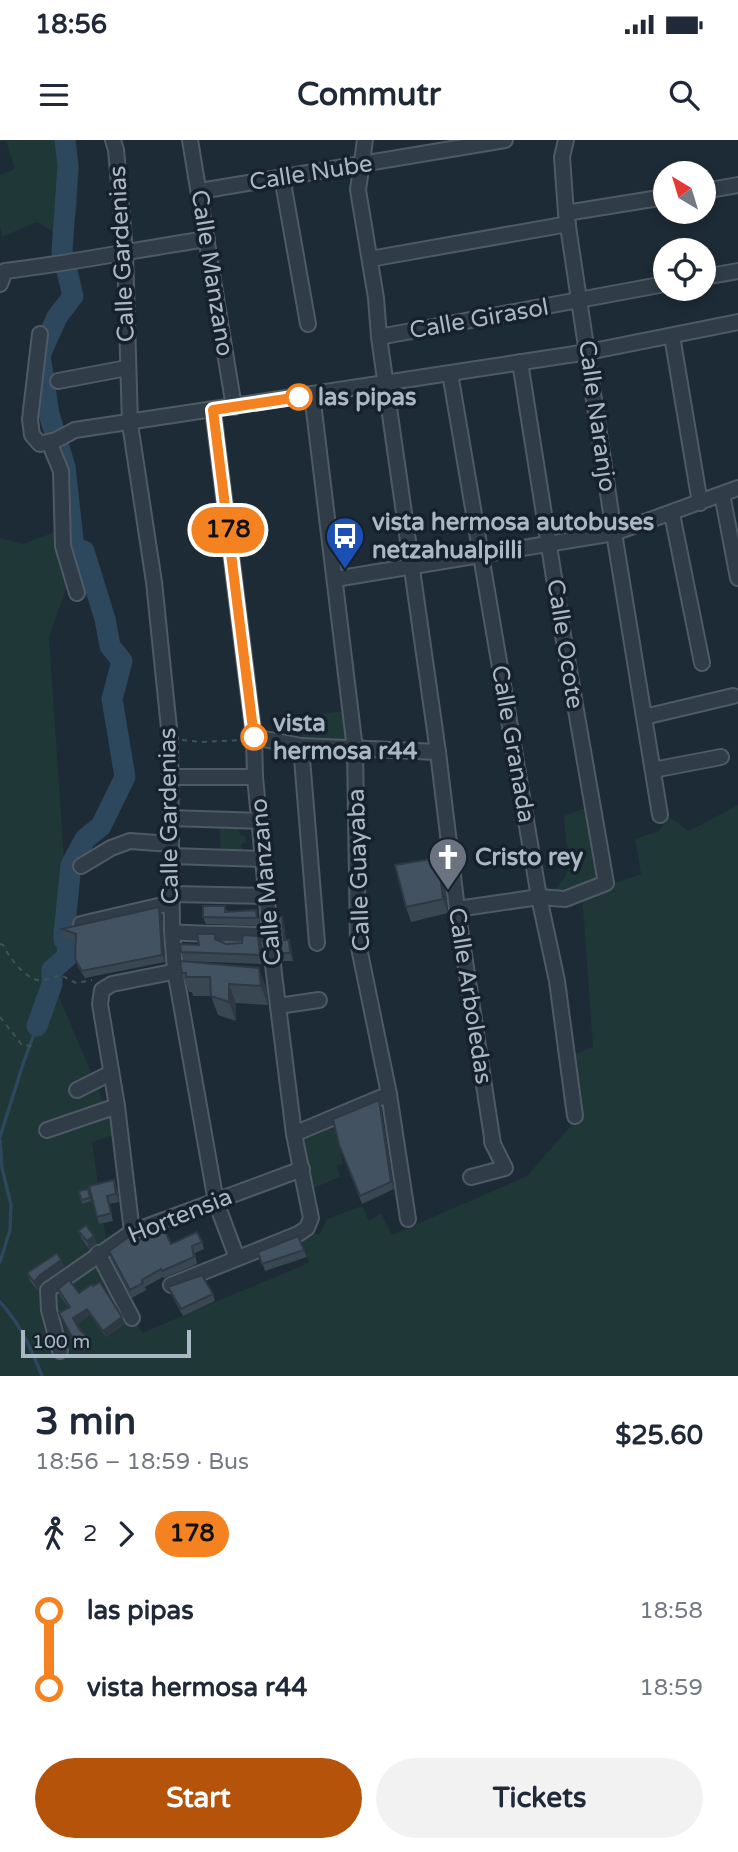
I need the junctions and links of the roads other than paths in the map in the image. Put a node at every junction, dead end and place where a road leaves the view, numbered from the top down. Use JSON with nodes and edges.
{"nodes":[{"id":1,"x":113,"y":140,"type":"edge"},
{"id":2,"x":190,"y":140,"type":"edge"},
{"id":3,"x":365,"y":140,"type":"edge"},
{"id":4,"x":505,"y":140,"type":"edge"},
{"id":5,"x":566,"y":140,"type":"edge"},
{"id":6,"x":361,"y":164,"type":"junction"},
{"id":7,"x":282,"y":177,"type":"junction"},
{"id":8,"x":738,"y":185,"type":"edge"},
{"id":9,"x":716,"y":189,"type":"edge"},
{"id":10,"x":200,"y":191,"type":"junction"},
{"id":11,"x":653,"y":200,"type":"edge"},
{"id":12,"x":567,"y":219,"type":"junction"},
{"id":13,"x":207,"y":239,"type":"junction"},
{"id":14,"x":125,"y":251,"type":"junction"},
{"id":15,"x":370,"y":259,"type":"junction"},
{"id":16,"x":738,"y":271,"type":"edge"},
{"id":17,"x":716,"y":275,"type":"edge"},
{"id":18,"x":0,"y":284,"type":"edge"},
{"id":19,"x":653,"y":286,"type":"edge"},
{"id":20,"x":580,"y":300,"type":"junction"},
{"id":21,"x":738,"y":322,"type":"edge"},
{"id":22,"x":308,"y":324,"type":"dead end"},
{"id":23,"x":40,"y":334,"type":"dead end"},
{"id":24,"x":672,"y":336,"type":"junction"},
{"id":25,"x":379,"y":337,"type":"junction"},
{"id":26,"x":588,"y":352,"type":"junction"},
{"id":27,"x":520,"y":362,"type":"junction"},
{"id":28,"x":127,"y":368,"type":"junction"},
{"id":29,"x":450,"y":373,"type":"junction"},
{"id":30,"x":58,"y":381,"type":"dead end"},
{"id":31,"x":385,"y":382,"type":"junction"},
{"id":32,"x":312,"y":394,"type":"junction"},
{"id":33,"x":234,"y":407,"type":"junction"},
{"id":34,"x":213,"y":410,"type":"junction"},
{"id":35,"x":130,"y":424,"type":"junction"},
{"id":36,"x":53,"y":441,"type":"junction"},
{"id":37,"x":738,"y":488,"type":"edge"},
{"id":38,"x":722,"y":494,"type":"junction"},
{"id":39,"x":700,"y":503,"type":"junction"},
{"id":40,"x":672,"y":514,"type":"junction"},
{"id":41,"x":614,"y":533,"type":"junction"},
{"id":42,"x":549,"y":544,"type":"junction"},
{"id":43,"x":481,"y":556,"type":"junction"},
{"id":44,"x":412,"y":567,"type":"junction"},
{"id":45,"x":738,"y":578,"type":"edge"},
{"id":46,"x":335,"y":579,"type":"junction"},
{"id":47,"x":76,"y":593,"type":"dead end"},
{"id":48,"x":702,"y":663,"type":"dead end"},
{"id":49,"x":733,"y":696,"type":"dead end"},
{"id":50,"x":644,"y":717,"type":"junction"},
{"id":51,"x":254,"y":737,"type":"junction"},
{"id":52,"x":301,"y":746,"type":"junction"},
{"id":53,"x":355,"y":749,"type":"junction"},
{"id":54,"x":438,"y":752,"type":"junction"},
{"id":55,"x":721,"y":757,"type":"dead end"},
{"id":56,"x":653,"y":769,"type":"junction"},
{"id":57,"x":170,"y":777,"type":"junction"},
{"id":58,"x":256,"y":777,"type":"junction"},
{"id":59,"x":660,"y":815,"type":"dead end"},
{"id":60,"x":170,"y":818,"type":"junction"},
{"id":61,"x":261,"y":821,"type":"junction"},
{"id":62,"x":171,"y":850,"type":"junction"},
{"id":63,"x":264,"y":859,"type":"junction"},
{"id":64,"x":81,"y":866,"type":"dead end"},
{"id":65,"x":268,"y":896,"type":"junction"},
{"id":66,"x":539,"y":897,"type":"junction"},
{"id":67,"x":172,"y":899,"type":"junction"},
{"id":68,"x":457,"y":909,"type":"junction"},
{"id":69,"x":81,"y":924,"type":"edge"},
{"id":70,"x":172,"y":932,"type":"junction"},
{"id":71,"x":271,"y":936,"type":"junction"},
{"id":72,"x":317,"y":943,"type":"dead end"},
{"id":73,"x":175,"y":970,"type":"junction"},
{"id":74,"x":200,"y":971,"type":"edge"},
{"id":75,"x":319,"y":1000,"type":"dead end"},
{"id":76,"x":278,"y":1006,"type":"junction"},
{"id":77,"x":111,"y":1073,"type":"junction"},
{"id":78,"x":77,"y":1090,"type":"dead end"},
{"id":79,"x":388,"y":1094,"type":"junction"},
{"id":80,"x":117,"y":1106,"type":"junction"},
{"id":81,"x":575,"y":1116,"type":"dead end"},
{"id":82,"x":47,"y":1130,"type":"dead end"},
{"id":83,"x":294,"y":1134,"type":"junction"},
{"id":84,"x":302,"y":1169,"type":"junction"},
{"id":85,"x":471,"y":1177,"type":"dead end"},
{"id":86,"x":216,"y":1202,"type":"junction"},
{"id":87,"x":408,"y":1219,"type":"dead end"},
{"id":88,"x":132,"y":1232,"type":"junction"},
{"id":89,"x":98,"y":1254,"type":"junction"},
{"id":90,"x":237,"y":1258,"type":"junction"},
{"id":91,"x":171,"y":1284,"type":"edge"},
{"id":92,"x":132,"y":1318,"type":"dead end"},
{"id":93,"x":60,"y":1351,"type":"dead end"}],
"edges":[{"from":1,"to":14,"type":"street","name":"Calle Gardenias"},
{"from":2,"to":10,"type":"street","name":"Calle Manzano"},
{"from":3,"to":6,"type":"street","name":"Calle Arboledas"},
{"from":4,"to":6,"type":"street","name":"Calle Nube"},
{"from":5,"to":12,"type":"street","name":"Calle Naranjo"},
{"from":6,"to":7,"type":"street","name":"Calle Nube"},
{"from":6,"to":15,"type":"street","name":"Calle Arboledas"},
{"from":7,"to":10,"type":"street","name":"Calle Nube"},
{"from":7,"to":22,"type":"street"},
{"from":8,"to":9,"type":"street"},
{"from":10,"to":13,"type":"street","name":"Calle Manzano"},
{"from":11,"to":12,"type":"street"},
{"from":12,"to":15,"type":"street"},
{"from":12,"to":20,"type":"street","name":"Calle Naranjo"},
{"from":13,"to":14,"type":"street"},
{"from":13,"to":33,"type":"street","name":"Calle Manzano"},
{"from":14,"to":18,"type":"street"},
{"from":14,"to":28,"type":"street","name":"Calle Gardenias"},
{"from":15,"to":25,"type":"street","name":"Calle Arboledas"},
{"from":16,"to":17,"type":"street"},
{"from":19,"to":20,"type":"street","name":"Calle Girasol"},
{"from":20,"to":25,"type":"street","name":"Calle Girasol"},
{"from":20,"to":26,"type":"street","name":"Calle Naranjo"},
{"from":21,"to":24,"type":"street"},
{"from":23,"to":36,"type":"street"},
{"from":24,"to":26,"type":"street"},
{"from":24,"to":39,"type":"street"},
{"from":25,"to":31,"type":"street","name":"Calle Arboledas"},
{"from":26,"to":27,"type":"street"},
{"from":26,"to":41,"type":"street","name":"Calle Naranjo"},
{"from":27,"to":29,"type":"street"},
{"from":27,"to":42,"type":"street","name":"Calle Ocote"},
{"from":28,"to":30,"type":"street","name":"Calle Gardenias"},
{"from":28,"to":35,"type":"street","name":"Calle Gardenias"},
{"from":29,"to":31,"type":"street"},
{"from":29,"to":43,"type":"street","name":"Calle Granada"},
{"from":31,"to":32,"type":"street"},
{"from":31,"to":44,"type":"street","name":"Calle Arboledas"},
{"from":32,"to":33,"type":"street"},
{"from":32,"to":46,"type":"street","name":"Calle Guayaba"},
{"from":33,"to":34,"type":"street"},
{"from":34,"to":35,"type":"street"},
{"from":34,"to":51,"type":"street","name":"Calle Manzano"},
{"from":35,"to":36,"type":"street"},
{"from":35,"to":57,"type":"street","name":"Calle Gardenias"},
{"from":36,"to":47,"type":"street"},
{"from":37,"to":38,"type":"street"},
{"from":38,"to":39,"type":"street"},
{"from":38,"to":45,"type":"street"},
{"from":39,"to":40,"type":"street"},
{"from":40,"to":41,"type":"street"},
{"from":40,"to":48,"type":"street"},
{"from":41,"to":42,"type":"street"},
{"from":41,"to":50,"type":"street","name":"Calle Naranjo"},
{"from":42,"to":43,"type":"street"},
{"from":42,"to":66,"type":"street","name":"Calle Ocote"},
{"from":43,"to":44,"type":"street"},
{"from":43,"to":66,"type":"street","name":"Calle Granada"},
{"from":44,"to":46,"type":"street"},
{"from":44,"to":54,"type":"street","name":"Calle Arboledas"},
{"from":46,"to":53,"type":"street","name":"Calle Guayaba"},
{"from":49,"to":50,"type":"street"},
{"from":50,"to":56,"type":"street","name":"Calle Naranjo"},
{"from":51,"to":52,"type":"street"},
{"from":51,"to":58,"type":"street","name":"Calle Manzano"},
{"from":52,"to":53,"type":"street"},
{"from":52,"to":72,"type":"street"},
{"from":53,"to":54,"type":"street"},
{"from":53,"to":79,"type":"street","name":"Calle Guayaba"},
{"from":54,"to":68,"type":"street","name":"Calle Arboledas"},
{"from":55,"to":56,"type":"street"},
{"from":56,"to":59,"type":"street","name":"Calle Naranjo"},
{"from":57,"to":58,"type":"street"},
{"from":57,"to":60,"type":"street","name":"Calle Gardenias"},
{"from":58,"to":61,"type":"street","name":"Calle Manzano"},
{"from":60,"to":61,"type":"street"},
{"from":60,"to":62,"type":"street","name":"Calle Gardenias"},
{"from":61,"to":63,"type":"street","name":"Calle Manzano"},
{"from":62,"to":63,"type":"street"},
{"from":62,"to":64,"type":"street"},
{"from":62,"to":67,"type":"street","name":"Calle Gardenias"},
{"from":63,"to":65,"type":"street","name":"Calle Manzano"},
{"from":65,"to":67,"type":"street"},
{"from":65,"to":71,"type":"street","name":"Calle Manzano"},
{"from":66,"to":68,"type":"street"},
{"from":66,"to":81,"type":"street","name":"Calle Granada"},
{"from":67,"to":69,"type":"street"},
{"from":67,"to":70,"type":"street","name":"Calle Gardenias"},
{"from":68,"to":85,"type":"street","name":"Calle Arboledas"},
{"from":70,"to":71,"type":"street"},
{"from":70,"to":73,"type":"street","name":"Calle Gardenias"},
{"from":71,"to":76,"type":"street","name":"Calle Manzano"},
{"from":73,"to":74,"type":"street"},
{"from":73,"to":77,"type":"street"},
{"from":73,"to":86,"type":"street","name":"Calle Gardenias"},
{"from":75,"to":76,"type":"street"},
{"from":76,"to":83,"type":"street","name":"Calle Manzano"},
{"from":77,"to":78,"type":"street"},
{"from":77,"to":80,"type":"street"},
{"from":79,"to":83,"type":"street"},
{"from":79,"to":87,"type":"street","name":"Calle Guayaba"},
{"from":80,"to":82,"type":"street"},
{"from":80,"to":88,"type":"street"},
{"from":83,"to":84,"type":"street","name":"Calle Manzano"},
{"from":84,"to":86,"type":"street","name":"Hortensia"},
{"from":84,"to":90,"type":"street","name":"Calle Manzano"},
{"from":86,"to":88,"type":"street","name":"Hortensia"},
{"from":86,"to":90,"type":"street","name":"Calle Gardenias"},
{"from":88,"to":89,"type":"street","name":"Hortensia"},
{"from":89,"to":92,"type":"street"},
{"from":89,"to":93,"type":"street","name":"Hortensia"},
{"from":90,"to":91,"type":"street"}]}
